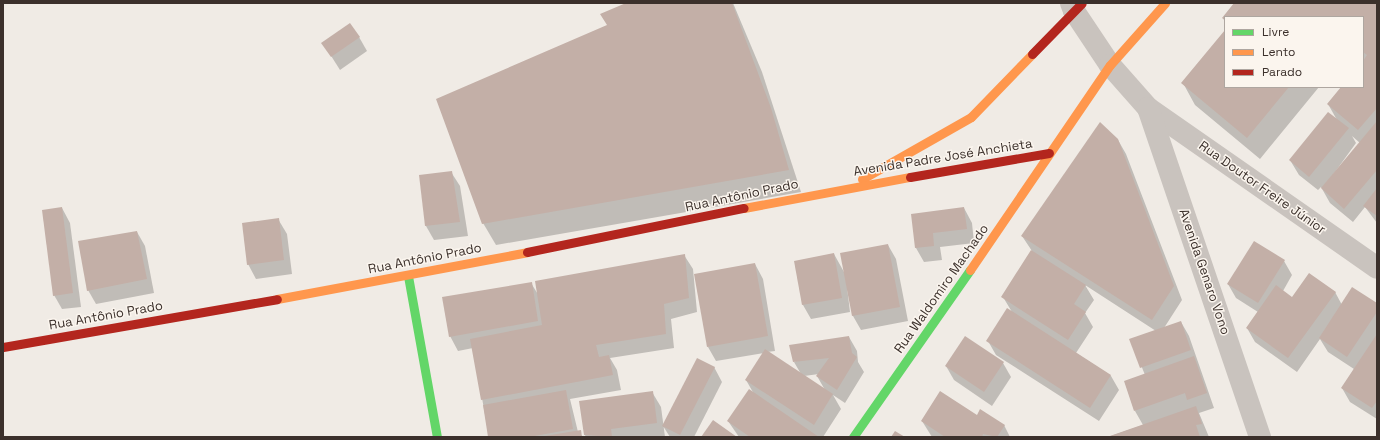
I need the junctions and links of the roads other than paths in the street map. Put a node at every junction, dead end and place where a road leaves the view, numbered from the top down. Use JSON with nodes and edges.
{"nodes":[{"id":1,"x":1165,"y":3,"type":"edge"},
{"id":2,"x":1075,"y":6,"type":"edge"},
{"id":3,"x":1110,"y":65,"type":"junction"},
{"id":4,"x":1148,"y":108,"type":"junction"},
{"id":5,"x":1048,"y":154,"type":"junction"},
{"id":6,"x":849,"y":187,"type":"junction"},
{"id":7,"x":1377,"y":268,"type":"edge"},
{"id":8,"x":408,"y":276,"type":"junction"},
{"id":9,"x":3,"y":347,"type":"edge"},
{"id":10,"x":437,"y":437,"type":"edge"},
{"id":11,"x":854,"y":437,"type":"edge"},
{"id":12,"x":1260,"y":437,"type":"edge"}],
"edges":[{"from":1,"to":3,"type":"main road","name":"Avenida Padre José Anchieta"},
{"from":2,"to":3,"type":"street"},
{"from":2,"to":6,"type":"main road","name":"Avenida Padre José Anchieta"},
{"from":3,"to":4,"type":"street"},
{"from":3,"to":5,"type":"main road","name":"Avenida Padre José Anchieta"},
{"from":4,"to":7,"type":"street","name":"Rua Doutor Freire Júnior"},
{"from":4,"to":12,"type":"street","name":"Avenida Genaro Vono"},
{"from":5,"to":6,"type":"main road","name":"Avenida Padre José Anchieta"},
{"from":5,"to":11,"type":"main road","name":"Rua Waldomiro Machado"},
{"from":6,"to":8,"type":"main road","name":"Rua Antônio Prado"},
{"from":8,"to":9,"type":"main road","name":"Rua Antônio Prado"},
{"from":8,"to":10,"type":"main road"}]}
